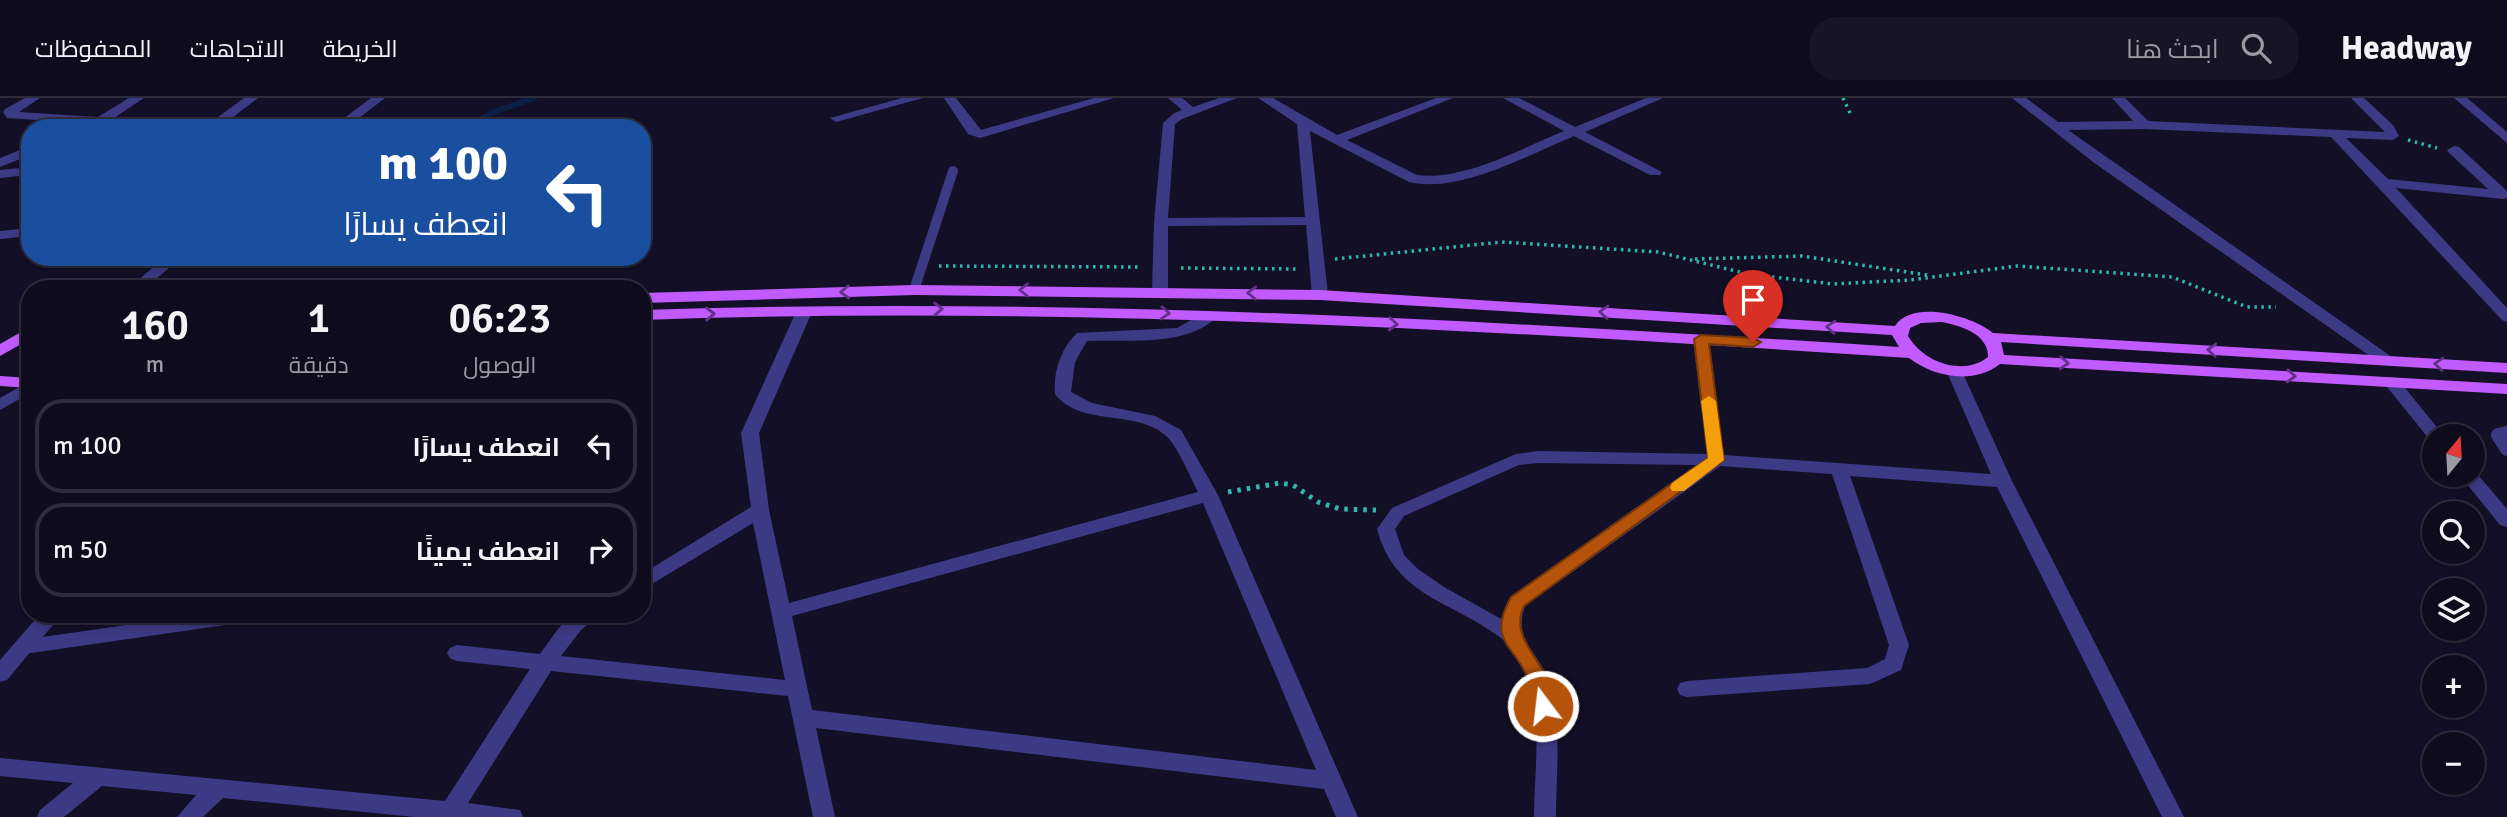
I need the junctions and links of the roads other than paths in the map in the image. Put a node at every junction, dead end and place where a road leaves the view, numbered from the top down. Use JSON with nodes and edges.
{"nodes":[{"id":1,"x":34,"y":98,"type":"edge"},
{"id":2,"x":138,"y":98,"type":"edge"},
{"id":3,"x":252,"y":98,"type":"edge"},
{"id":4,"x":379,"y":98,"type":"edge"},
{"id":5,"x":916,"y":98,"type":"edge"},
{"id":6,"x":950,"y":98,"type":"edge"},
{"id":7,"x":1108,"y":98,"type":"edge"},
{"id":8,"x":1174,"y":98,"type":"edge"},
{"id":9,"x":1231,"y":98,"type":"edge"},
{"id":10,"x":1264,"y":98,"type":"edge"},
{"id":11,"x":1447,"y":98,"type":"edge"},
{"id":12,"x":1509,"y":98,"type":"edge"},
{"id":13,"x":1657,"y":98,"type":"edge"},
{"id":14,"x":2018,"y":98,"type":"edge"},
{"id":15,"x":2118,"y":98,"type":"edge"},
{"id":16,"x":2357,"y":98,"type":"edge"},
{"id":17,"x":2460,"y":98,"type":"edge"},
{"id":18,"x":1191,"y":111,"type":"junction"},
{"id":19,"x":836,"y":118,"type":"dead end"},
{"id":20,"x":70,"y":119,"type":"edge"},
{"id":21,"x":103,"y":119,"type":"edge"},
{"id":22,"x":222,"y":119,"type":"edge"},
{"id":23,"x":350,"y":119,"type":"edge"},
{"id":24,"x":1303,"y":122,"type":"junction"},
{"id":25,"x":2144,"y":125,"type":"junction"},
{"id":26,"x":2054,"y":126,"type":"junction"},
{"id":27,"x":1576,"y":131,"type":"junction"},
{"id":28,"x":2336,"y":135,"type":"junction"},
{"id":29,"x":1337,"y":139,"type":"junction"},
{"id":30,"x":2507,"y":139,"type":"edge"},
{"id":31,"x":2454,"y":150,"type":"dead end"},
{"id":32,"x":21,"y":154,"type":"edge"},
{"id":33,"x":0,"y":163,"type":"edge"},
{"id":34,"x":953,"y":171,"type":"dead end"},
{"id":35,"x":21,"y":172,"type":"edge"},
{"id":36,"x":1655,"y":172,"type":"dead end"},
{"id":37,"x":0,"y":174,"type":"edge"},
{"id":38,"x":2384,"y":183,"type":"junction"},
{"id":39,"x":2505,"y":196,"type":"edge"},
{"id":40,"x":1313,"y":221,"type":"junction"},
{"id":41,"x":1161,"y":222,"type":"junction"},
{"id":42,"x":21,"y":233,"type":"edge"},
{"id":43,"x":0,"y":235,"type":"edge"},
{"id":44,"x":163,"y":266,"type":"edge"},
{"id":45,"x":146,"y":280,"type":"edge"},
{"id":46,"x":914,"y":290,"type":"junction"},
{"id":47,"x":1160,"y":291,"type":"junction"},
{"id":48,"x":1320,"y":295,"type":"junction"},
{"id":49,"x":651,"y":298,"type":"edge"},
{"id":50,"x":804,"y":312,"type":"junction"},
{"id":51,"x":651,"y":315,"type":"edge"},
{"id":52,"x":1210,"y":315,"type":"junction"},
{"id":53,"x":2507,"y":317,"type":"edge"},
{"id":54,"x":1900,"y":331,"type":"junction"},
{"id":55,"x":21,"y":335,"type":"edge"},
{"id":56,"x":21,"y":337,"type":"edge"},
{"id":57,"x":1988,"y":337,"type":"junction"},
{"id":58,"x":1701,"y":339,"type":"junction"},
{"id":59,"x":0,"y":340,"type":"edge"},
{"id":60,"x":0,"y":351,"type":"edge"},
{"id":61,"x":1911,"y":353,"type":"junction"},
{"id":62,"x":1996,"y":359,"type":"junction"},
{"id":63,"x":2386,"y":360,"type":"junction"},
{"id":64,"x":2507,"y":368,"type":"edge"},
{"id":65,"x":1954,"y":370,"type":"junction"},
{"id":66,"x":0,"y":381,"type":"edge"},
{"id":67,"x":2391,"y":382,"type":"junction"},
{"id":68,"x":21,"y":383,"type":"edge"},
{"id":69,"x":2507,"y":389,"type":"edge"},
{"id":70,"x":21,"y":390,"type":"edge"},
{"id":71,"x":0,"y":405,"type":"edge"},
{"id":72,"x":2425,"y":424,"type":"edge"},
{"id":73,"x":2507,"y":433,"type":"edge"},
{"id":74,"x":2507,"y":449,"type":"edge"},
{"id":75,"x":1716,"y":460,"type":"junction"},
{"id":76,"x":1839,"y":469,"type":"junction"},
{"id":77,"x":2003,"y":481,"type":"junction"},
{"id":78,"x":2479,"y":487,"type":"edge"},
{"id":79,"x":1209,"y":495,"type":"junction"},
{"id":80,"x":760,"y":510,"type":"junction"},
{"id":81,"x":2507,"y":521,"type":"edge"},
{"id":82,"x":651,"y":577,"type":"edge"},
{"id":83,"x":781,"y":612,"type":"junction"},
{"id":84,"x":44,"y":623,"type":"edge"},
{"id":85,"x":190,"y":623,"type":"edge"},
{"id":86,"x":577,"y":623,"type":"edge"},
{"id":87,"x":1511,"y":634,"type":"junction"},
{"id":88,"x":23,"y":647,"type":"junction"},
{"id":89,"x":457,"y":653,"type":"dead end"},
{"id":90,"x":544,"y":664,"type":"junction"},
{"id":91,"x":0,"y":674,"type":"edge"},
{"id":92,"x":797,"y":689,"type":"junction"},
{"id":93,"x":1687,"y":689,"type":"dead end"},
{"id":94,"x":804,"y":718,"type":"junction"},
{"id":95,"x":0,"y":767,"type":"edge"},
{"id":96,"x":97,"y":777,"type":"junction"},
{"id":97,"x":1333,"y":782,"type":"junction"},
{"id":98,"x":218,"y":789,"type":"junction"},
{"id":99,"x":449,"y":814,"type":"edge"},
{"id":100,"x":48,"y":817,"type":"edge"},
{"id":101,"x":188,"y":817,"type":"edge"},
{"id":102,"x":512,"y":817,"type":"edge"},
{"id":103,"x":824,"y":817,"type":"edge"},
{"id":104,"x":1347,"y":817,"type":"edge"},
{"id":105,"x":1545,"y":817,"type":"edge"},
{"id":106,"x":2173,"y":817,"type":"edge"}],
"edges":[{"from":1,"to":20,"type":"street"},
{"from":2,"to":21,"type":"street"},
{"from":3,"to":22,"type":"street"},
{"from":4,"to":23,"type":"street"},
{"from":5,"to":19,"type":"street"},
{"from":6,"to":7,"type":"street"},
{"from":8,"to":18,"type":"street"},
{"from":9,"to":18,"type":"street"},
{"from":10,"to":24,"type":"street"},
{"from":11,"to":29,"type":"street"},
{"from":12,"to":27,"type":"street"},
{"from":13,"to":27,"type":"street"},
{"from":14,"to":26,"type":"street"},
{"from":15,"to":25,"type":"street"},
{"from":16,"to":28,"type":"street"},
{"from":17,"to":30,"type":"street"},
{"from":18,"to":41,"type":"street"},
{"from":24,"to":29,"type":"street"},
{"from":24,"to":40,"type":"street"},
{"from":25,"to":26,"type":"street"},
{"from":25,"to":28,"type":"street"},
{"from":26,"to":63,"type":"street"},
{"from":27,"to":29,"type":"street"},
{"from":27,"to":36,"type":"street"},
{"from":28,"to":38,"type":"street"},
{"from":31,"to":39,"type":"street"},
{"from":32,"to":33,"type":"street"},
{"from":34,"to":46,"type":"lane"},
{"from":35,"to":37,"type":"street"},
{"from":38,"to":39,"type":"street"},
{"from":38,"to":53,"type":"street"},
{"from":40,"to":41,"type":"street"},
{"from":40,"to":48,"type":"street"},
{"from":41,"to":47,"type":"street"},
{"from":42,"to":43,"type":"street"},
{"from":44,"to":45,"type":"street"},
{"from":47,"to":46,"type":"main road","one_way":true},
{"from":46,"to":49,"type":"main road","one_way":true},
{"from":48,"to":47,"type":"main road","one_way":true},
{"from":54,"to":48,"type":"main road","one_way":true},
{"from":51,"to":50,"type":"main road","one_way":true},
{"from":50,"to":52,"type":"main road","one_way":true},
{"from":50,"to":80,"type":"street"},
{"from":52,"to":58,"type":"main road","one_way":true},
{"from":52,"to":79,"type":"street"},
{"from":54,"to":57,"type":"main road"},
{"from":54,"to":61,"type":"main road"},
{"from":55,"to":59,"type":"main road"},
{"from":56,"to":60,"type":"main road"},
{"from":57,"to":62,"type":"main road"},
{"from":63,"to":57,"type":"main road","one_way":true},
{"from":58,"to":61,"type":"main road"},
{"from":58,"to":75,"type":"street"},
{"from":61,"to":65,"type":"main road"},
{"from":62,"to":65,"type":"main road"},
{"from":62,"to":67,"type":"main road","one_way":true},
{"from":64,"to":63,"type":"main road","one_way":true},
{"from":65,"to":77,"type":"street"},
{"from":66,"to":68,"type":"main road"},
{"from":67,"to":69,"type":"main road"},
{"from":67,"to":72,"type":"street"},
{"from":70,"to":71,"type":"street"},
{"from":73,"to":74,"type":"lane"},
{"from":75,"to":76,"type":"street"},
{"from":75,"to":87,"type":"street"},
{"from":75,"to":87,"type":"street"},
{"from":76,"to":77,"type":"street"},
{"from":76,"to":93,"type":"street"},
{"from":77,"to":106,"type":"street"},
{"from":78,"to":81,"type":"street"},
{"from":79,"to":83,"type":"street"},
{"from":79,"to":97,"type":"street"},
{"from":80,"to":82,"type":"street"},
{"from":80,"to":83,"type":"street"},
{"from":83,"to":92,"type":"street"},
{"from":84,"to":88,"type":"street"},
{"from":85,"to":88,"type":"lane"},
{"from":86,"to":90,"type":"street"},
{"from":87,"to":105,"type":"street"},
{"from":88,"to":91,"type":"street"},
{"from":89,"to":90,"type":"street"},
{"from":90,"to":92,"type":"street"},
{"from":90,"to":99,"type":"street"},
{"from":92,"to":94,"type":"street"},
{"from":94,"to":97,"type":"street"},
{"from":94,"to":103,"type":"street"},
{"from":95,"to":96,"type":"street"},
{"from":96,"to":98,"type":"street"},
{"from":96,"to":100,"type":"street"},
{"from":97,"to":104,"type":"street"},
{"from":98,"to":99,"type":"street"},
{"from":98,"to":101,"type":"street"},
{"from":99,"to":102,"type":"street"}]}
